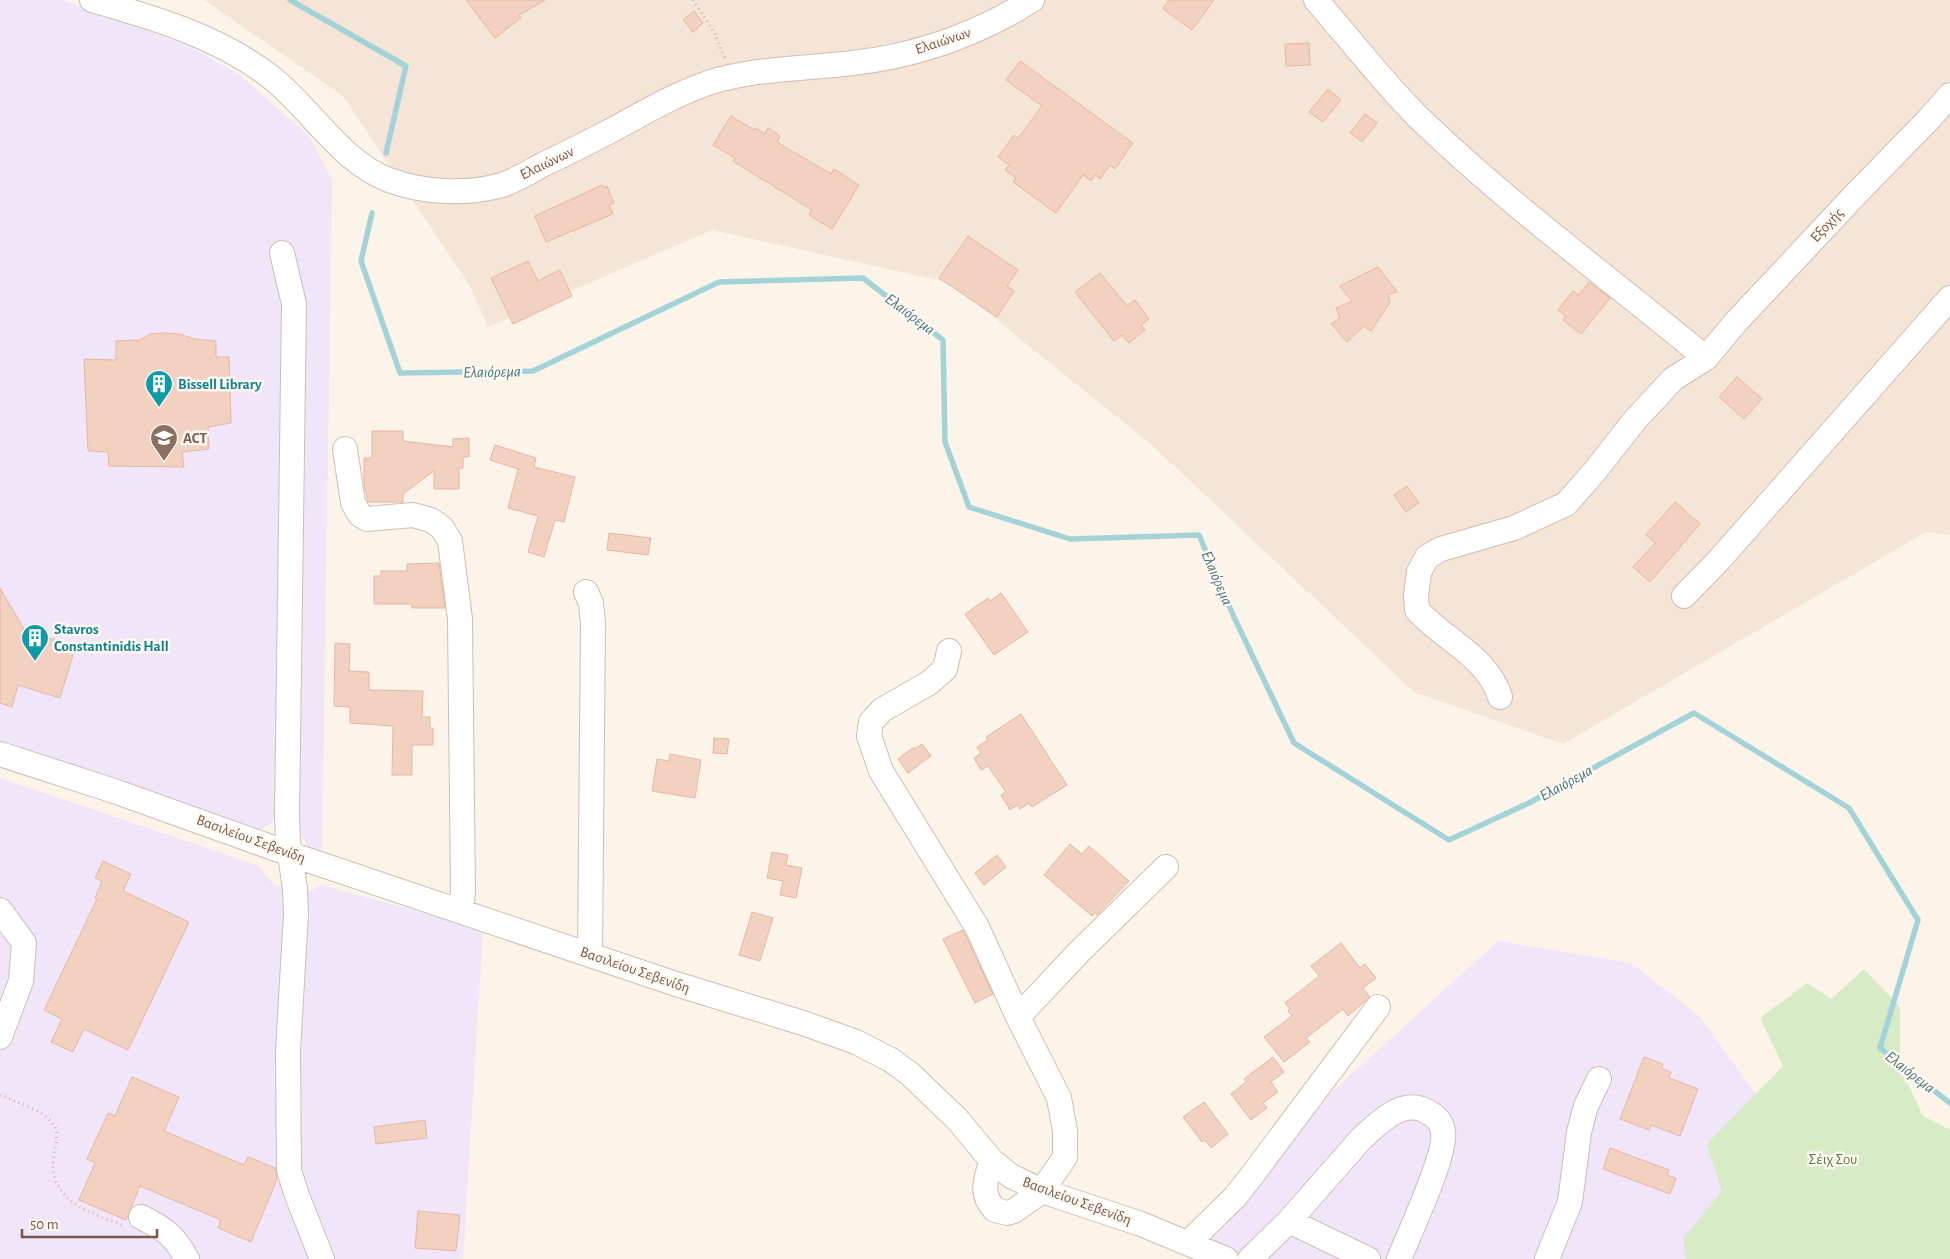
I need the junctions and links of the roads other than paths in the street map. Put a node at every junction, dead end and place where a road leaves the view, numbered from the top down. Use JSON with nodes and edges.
{"nodes":[{"id":1,"x":92,"y":0,"type":"edge"},
{"id":2,"x":1032,"y":0,"type":"edge"},
{"id":3,"x":1316,"y":0,"type":"edge"},
{"id":4,"x":126,"y":5,"type":"edge"},
{"id":5,"x":1950,"y":95,"type":"edge"},
{"id":6,"x":282,"y":253,"type":"dead end"},
{"id":7,"x":1950,"y":298,"type":"edge"},
{"id":8,"x":1706,"y":358,"type":"junction"},
{"id":9,"x":345,"y":449,"type":"dead end"},
{"id":10,"x":586,"y":592,"type":"dead end"},
{"id":11,"x":1684,"y":596,"type":"dead end"},
{"id":12,"x":948,"y":651,"type":"dead end"},
{"id":13,"x":1500,"y":697,"type":"dead end"},
{"id":14,"x":0,"y":754,"type":"edge"},
{"id":15,"x":290,"y":854,"type":"junction"},
{"id":16,"x":1166,"y":867,"type":"dead end"},
{"id":17,"x":0,"y":910,"type":"edge"},
{"id":18,"x":460,"y":911,"type":"junction"},
{"id":19,"x":590,"y":955,"type":"junction"},
{"id":20,"x":1378,"y":1007,"type":"dead end"},
{"id":21,"x":5,"y":1010,"type":"edge"},
{"id":22,"x":1018,"y":1017,"type":"junction"},
{"id":23,"x":0,"y":1037,"type":"edge"},
{"id":24,"x":1599,"y":1079,"type":"dead end"},
{"id":25,"x":992,"y":1161,"type":"junction"},
{"id":26,"x":1042,"y":1191,"type":"junction"},
{"id":27,"x":144,"y":1218,"type":"road end"},
{"id":28,"x":1289,"y":1221,"type":"junction"},
{"id":29,"x":1188,"y":1243,"type":"junction"},
{"id":30,"x":187,"y":1259,"type":"edge"},
{"id":31,"x":322,"y":1259,"type":"edge"},
{"id":32,"x":1226,"y":1259,"type":"edge"},
{"id":33,"x":1250,"y":1259,"type":"edge"},
{"id":34,"x":1368,"y":1259,"type":"edge"},
{"id":35,"x":1399,"y":1259,"type":"edge"},
{"id":36,"x":1547,"y":1259,"type":"edge"}],
"edges":[{"from":1,"to":4,"type":"street","name":"Ελαιώνων"},
{"from":2,"to":4,"type":"street","name":"Ελαιώνων"},
{"from":3,"to":8,"type":"street"},
{"from":5,"to":8,"type":"street","name":"Εξοχής"},
{"from":6,"to":15,"type":"street"},
{"from":7,"to":11,"type":"street"},
{"from":8,"to":13,"type":"street","name":"Εξοχής"},
{"from":9,"to":18,"type":"street"},
{"from":10,"to":19,"type":"street"},
{"from":12,"to":22,"type":"street"},
{"from":14,"to":15,"type":"street","name":"Βασιλείου Σεβενίδη"},
{"from":15,"to":18,"type":"street","name":"Βασιλείου Σεβενίδη"},
{"from":15,"to":31,"type":"street"},
{"from":16,"to":22,"type":"street"},
{"from":17,"to":21,"type":"street"},
{"from":18,"to":19,"type":"street","name":"Βασιλείου Σεβενίδη"},
{"from":19,"to":25,"type":"street","name":"Βασιλείου Σεβενίδη"},
{"from":20,"to":29,"type":"street"},
{"from":21,"to":23,"type":"street"},
{"from":22,"to":26,"type":"street"},
{"from":24,"to":36,"type":"street"},
{"from":25,"to":26,"type":"street","name":"Βασιλείου Σεβενίδη"},
{"from":25,"to":26,"type":"street"},
{"from":26,"to":29,"type":"street","name":"Βασιλείου Σεβενίδη"},
{"from":27,"to":30,"type":"street"},
{"from":28,"to":33,"type":"street"},
{"from":28,"to":34,"type":"street"},
{"from":28,"to":35,"type":"street"},
{"from":29,"to":32,"type":"street","name":"Βασιλείου Σεβενίδη"}]}
